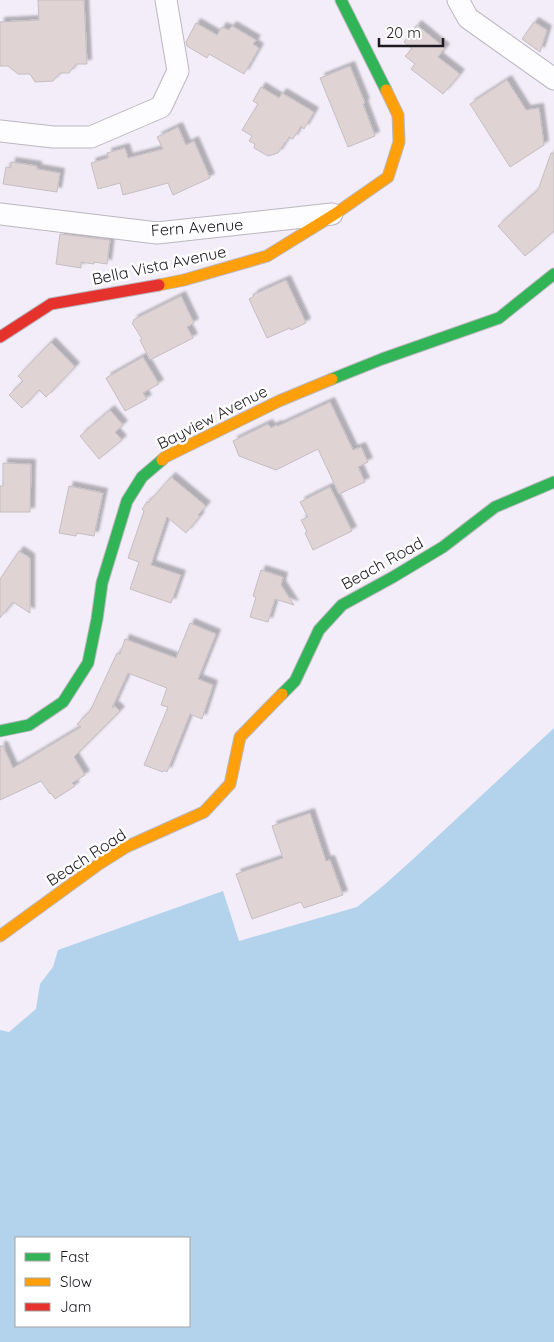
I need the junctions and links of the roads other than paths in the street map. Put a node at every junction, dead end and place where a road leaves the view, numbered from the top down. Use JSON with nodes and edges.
{"nodes":[{"id":1,"x":166,"y":0,"type":"edge"},
{"id":2,"x":341,"y":0,"type":"edge"},
{"id":3,"x":458,"y":0,"type":"edge"},
{"id":4,"x":554,"y":79,"type":"edge"},
{"id":5,"x":0,"y":131,"type":"edge"},
{"id":6,"x":0,"y":214,"type":"edge"},
{"id":7,"x":335,"y":214,"type":"junction"},
{"id":8,"x":554,"y":274,"type":"edge"},
{"id":9,"x":0,"y":338,"type":"edge"},
{"id":10,"x":554,"y":482,"type":"edge"},
{"id":11,"x":0,"y":731,"type":"edge"},
{"id":12,"x":0,"y":936,"type":"edge"}],
"edges":[{"from":1,"to":5,"type":"street"},
{"from":2,"to":7,"type":"street","name":"Bella Vista Avenue"},
{"from":3,"to":4,"type":"street"},
{"from":6,"to":7,"type":"street","name":"Fern Avenue"},
{"from":7,"to":9,"type":"street","name":"Bella Vista Avenue"},
{"from":8,"to":11,"type":"street","name":"Bayview Avenue"},
{"from":10,"to":12,"type":"street","name":"Beach Road"}]}
